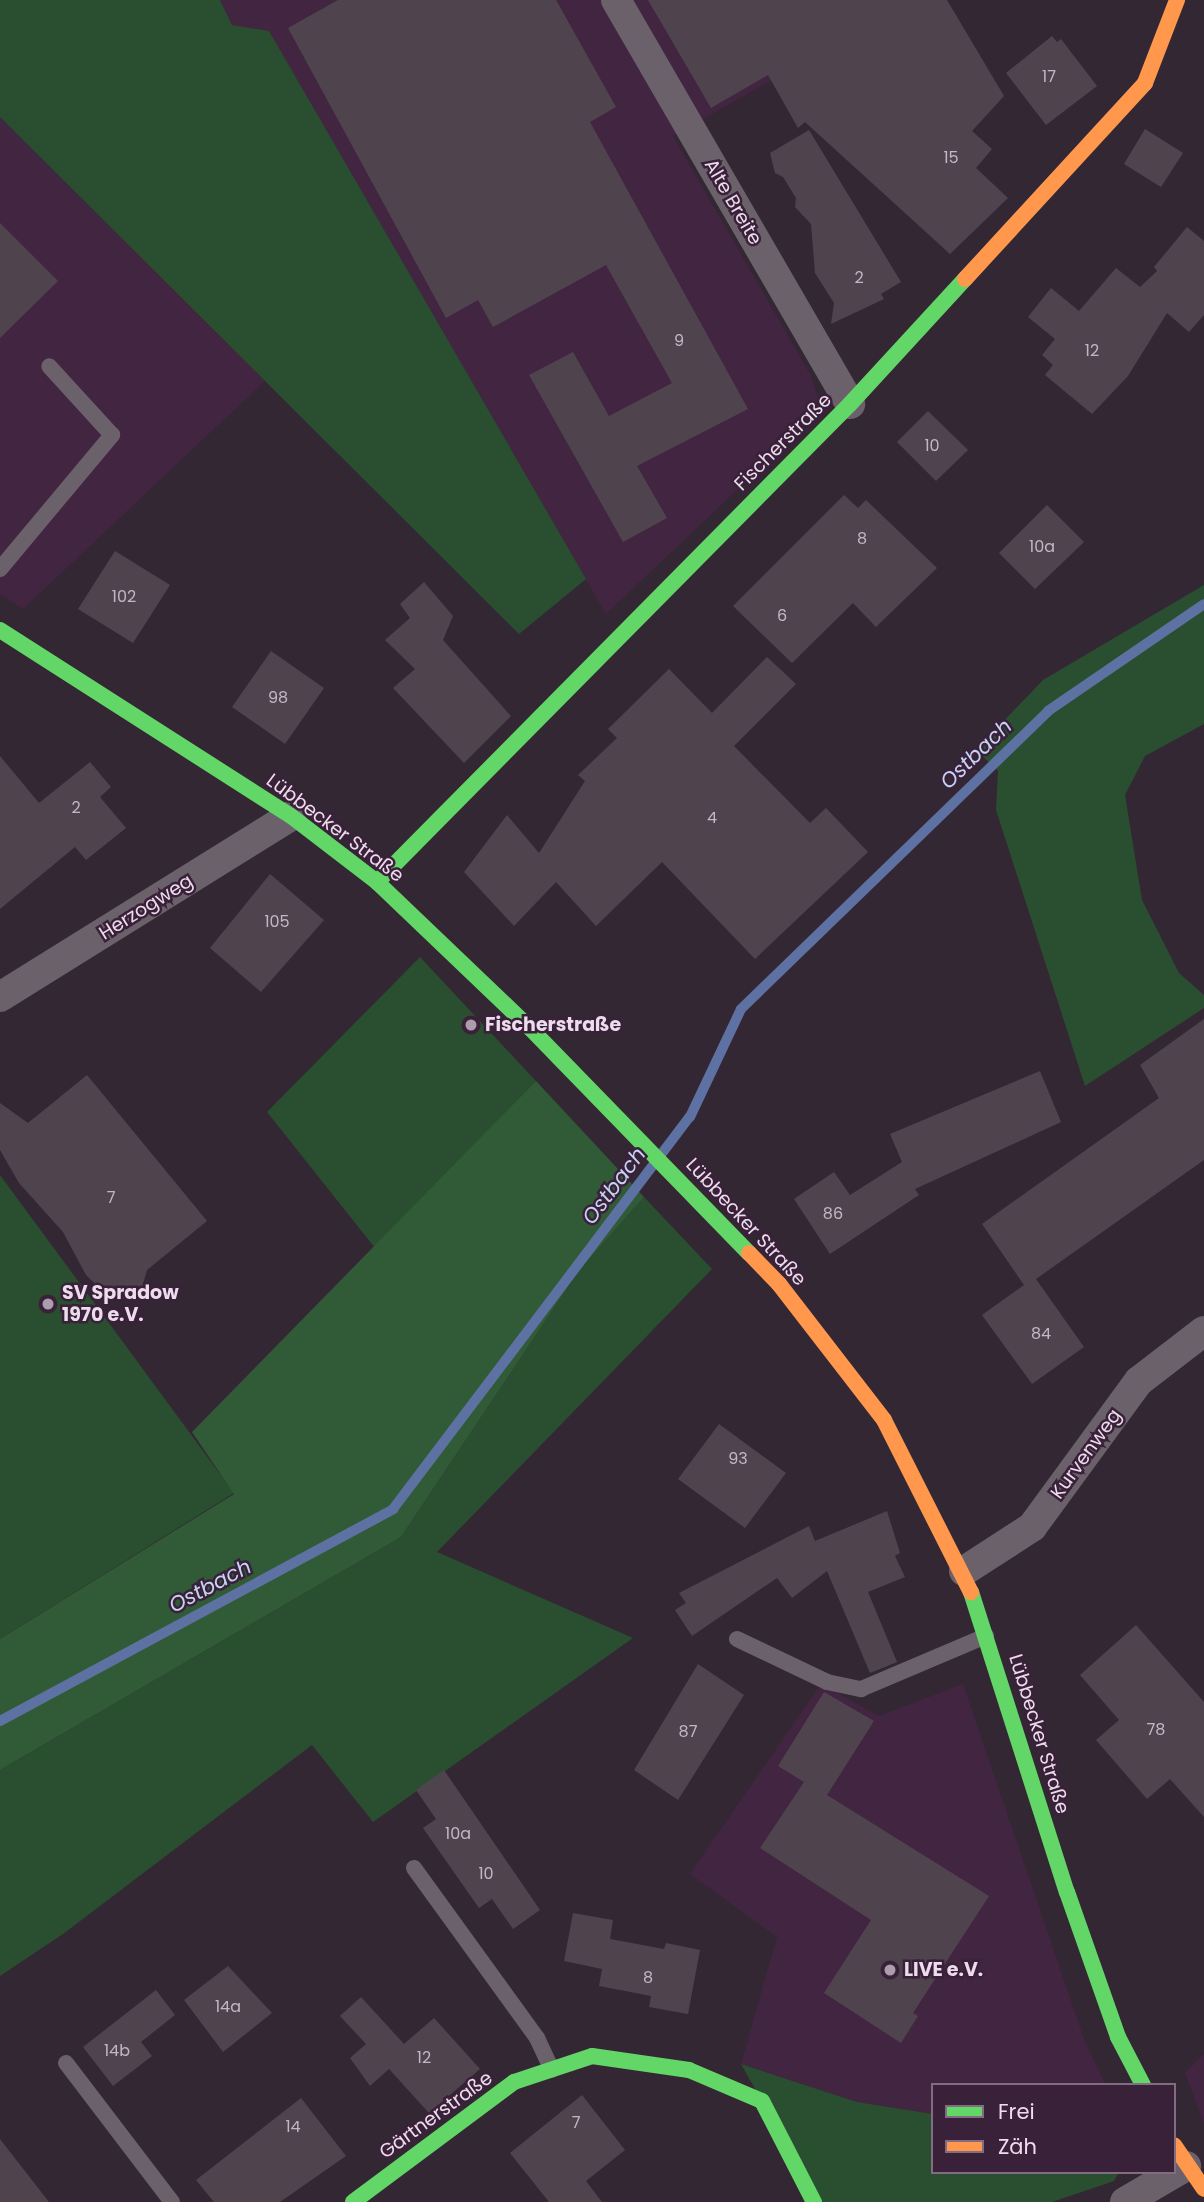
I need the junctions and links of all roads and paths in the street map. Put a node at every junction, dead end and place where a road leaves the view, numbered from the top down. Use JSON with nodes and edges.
{"nodes":[{"id":1,"x":616,"y":0,"type":"edge"},
{"id":2,"x":1177,"y":0,"type":"edge"},
{"id":3,"x":49,"y":366,"type":"dead end"},
{"id":4,"x":850,"y":404,"type":"junction"},
{"id":5,"x":3,"y":559,"type":"edge"},
{"id":6,"x":0,"y":630,"type":"edge"},
{"id":7,"x":291,"y":816,"type":"junction"},
{"id":8,"x":377,"y":882,"type":"junction"},
{"id":9,"x":0,"y":997,"type":"edge"},
{"id":10,"x":1204,"y":1331,"type":"edge"},
{"id":11,"x":964,"y":1571,"type":"junction"},
{"id":12,"x":986,"y":1636,"type":"junction"},
{"id":13,"x":737,"y":1639,"type":"dead end"},
{"id":14,"x":414,"y":1868,"type":"dead end"},
{"id":15,"x":66,"y":2063,"type":"dead end"},
{"id":16,"x":552,"y":2070,"type":"junction"},
{"id":17,"x":1142,"y":2083,"type":"edge"},
{"id":18,"x":1180,"y":2155,"type":"edge"},
{"id":19,"x":1158,"y":2174,"type":"edge"},
{"id":20,"x":1204,"y":2189,"type":"edge"},
{"id":21,"x":172,"y":2202,"type":"edge"},
{"id":22,"x":353,"y":2202,"type":"edge"},
{"id":23,"x":814,"y":2202,"type":"edge"},
{"id":24,"x":1125,"y":2202,"type":"edge"}],
"edges":[{"from":1,"to":4,"type":"street","name":"Alte Breite"},
{"from":2,"to":4,"type":"main road","name":"Fischerstraße"},
{"from":3,"to":5,"type":"lane"},
{"from":4,"to":8,"type":"main road","name":"Fischerstraße"},
{"from":6,"to":7,"type":"main road","name":"Lübbecker Straße"},
{"from":7,"to":8,"type":"main road","name":"Lübbecker Straße"},
{"from":7,"to":9,"type":"street","name":"Herzogweg"},
{"from":8,"to":11,"type":"main road","name":"Lübbecker Straße"},
{"from":10,"to":11,"type":"street","name":"Kurvenweg"},
{"from":11,"to":12,"type":"main road","name":"Lübbecker Straße"},
{"from":12,"to":13,"type":"lane"},
{"from":12,"to":17,"type":"main road","name":"Lübbecker Straße"},
{"from":14,"to":16,"type":"lane"},
{"from":15,"to":21,"type":"lane"},
{"from":16,"to":22,"type":"main road","name":"Gärtnerstraße"},
{"from":16,"to":23,"type":"main road","name":"Gärtnerstraße"},
{"from":18,"to":20,"type":"main road"},
{"from":19,"to":24,"type":"street"}]}
